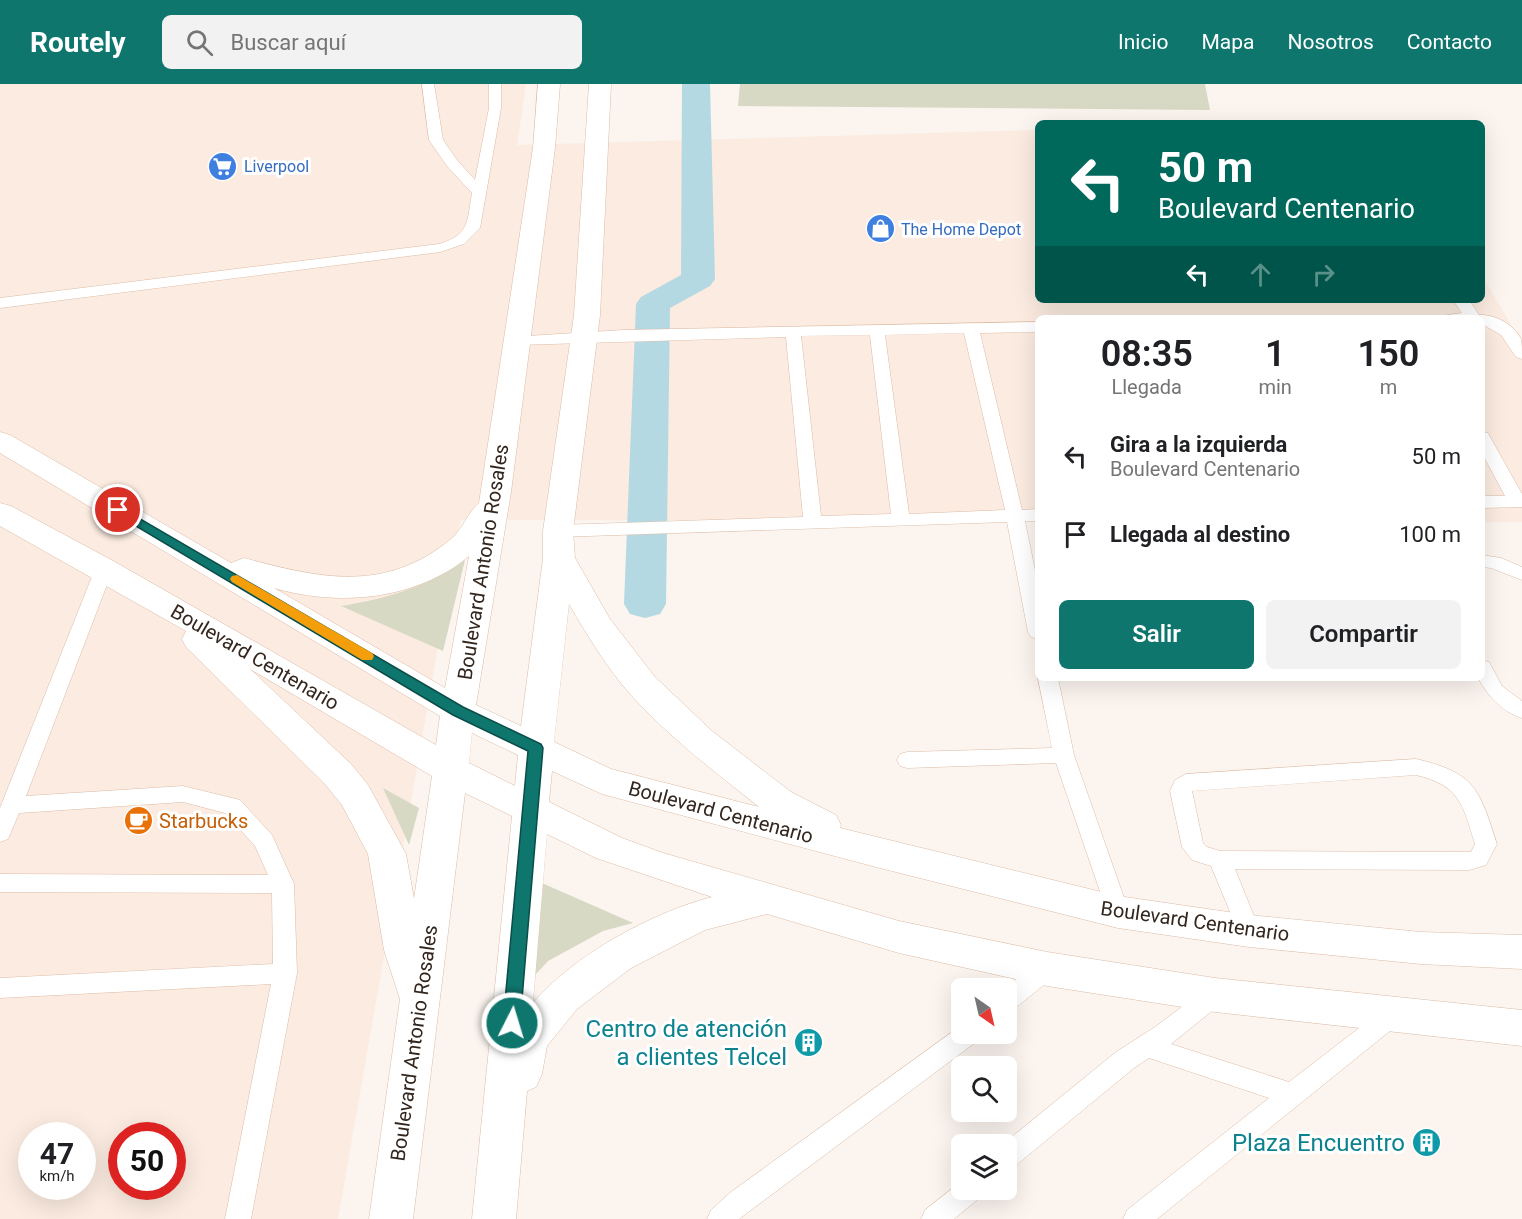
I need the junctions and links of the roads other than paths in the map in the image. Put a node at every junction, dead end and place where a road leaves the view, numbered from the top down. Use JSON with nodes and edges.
{"nodes":[{"id":1,"x":428,"y":84,"type":"edge"},
{"id":2,"x":495,"y":84,"type":"edge"},
{"id":3,"x":549,"y":84,"type":"edge"},
{"id":4,"x":600,"y":84,"type":"edge"},
{"id":5,"x":480,"y":193,"type":"junction"},
{"id":6,"x":0,"y":303,"type":"edge"},
{"id":7,"x":1485,"y":320,"type":"edge"},
{"id":8,"x":1035,"y":327,"type":"edge"},
{"id":9,"x":971,"y":328,"type":"junction"},
{"id":10,"x":877,"y":330,"type":"junction"},
{"id":11,"x":793,"y":332,"type":"junction"},
{"id":12,"x":585,"y":336,"type":"junction"},
{"id":13,"x":517,"y":340,"type":"junction"},
{"id":14,"x":1522,"y":354,"type":"edge"},
{"id":15,"x":0,"y":441,"type":"edge"},
{"id":16,"x":1485,"y":442,"type":"edge"},
{"id":17,"x":496,"y":492,"type":"junction"},
{"id":18,"x":1520,"y":501,"type":"edge"},
{"id":19,"x":1485,"y":502,"type":"edge"},
{"id":20,"x":0,"y":513,"type":"edge"},
{"id":21,"x":1035,"y":515,"type":"edge"},
{"id":22,"x":1015,"y":516,"type":"junction"},
{"id":23,"x":901,"y":520,"type":"junction"},
{"id":24,"x":813,"y":523,"type":"junction"},
{"id":25,"x":158,"y":533,"type":"junction"},
{"id":26,"x":559,"y":545,"type":"junction"},
{"id":27,"x":1485,"y":561,"type":"edge"},
{"id":28,"x":105,"y":569,"type":"junction"},
{"id":29,"x":1522,"y":574,"type":"edge"},
{"id":30,"x":163,"y":604,"type":"junction"},
{"id":31,"x":1035,"y":617,"type":"edge"},
{"id":32,"x":1485,"y":673,"type":"edge"},
{"id":33,"x":1049,"y":681,"type":"edge"},
{"id":34,"x":458,"y":711,"type":"junction"},
{"id":35,"x":1522,"y":711,"type":"edge"},
{"id":36,"x":536,"y":748,"type":"junction"},
{"id":37,"x":1064,"y":755,"type":"junction"},
{"id":38,"x":907,"y":760,"type":"dead end"},
{"id":39,"x":450,"y":770,"type":"junction"},
{"id":40,"x":12,"y":805,"type":"junction"},
{"id":41,"x":531,"y":808,"type":"junction"},
{"id":42,"x":0,"y":833,"type":"edge"},
{"id":43,"x":876,"y":852,"type":"junction"},
{"id":44,"x":1220,"y":860,"type":"junction"},
{"id":45,"x":0,"y":883,"type":"edge"},
{"id":46,"x":283,"y":884,"type":"junction"},
{"id":47,"x":765,"y":899,"type":"junction"},
{"id":48,"x":1118,"y":912,"type":"junction"},
{"id":49,"x":1249,"y":931,"type":"junction"},
{"id":50,"x":1522,"y":952,"type":"edge"},
{"id":51,"x":1047,"y":969,"type":"junction"},
{"id":52,"x":285,"y":973,"type":"junction"},
{"id":53,"x":0,"y":988,"type":"edge"},
{"id":54,"x":1017,"y":993,"type":"edge"},
{"id":55,"x":1215,"y":995,"type":"junction"},
{"id":56,"x":420,"y":1002,"type":"junction"},
{"id":57,"x":1393,"y":1015,"type":"junction"},
{"id":58,"x":1522,"y":1028,"type":"edge"},
{"id":59,"x":953,"y":1044,"type":"edge"},
{"id":60,"x":1146,"y":1046,"type":"junction"},
{"id":61,"x":1293,"y":1095,"type":"junction"},
{"id":62,"x":1017,"y":1149,"type":"edge"},
{"id":63,"x":957,"y":1200,"type":"edge"},
{"id":64,"x":494,"y":1217,"type":"edge"},
{"id":65,"x":238,"y":1219,"type":"edge"},
{"id":66,"x":391,"y":1219,"type":"edge"},
{"id":67,"x":720,"y":1219,"type":"edge"},
{"id":68,"x":934,"y":1219,"type":"edge"},
{"id":69,"x":1136,"y":1219,"type":"edge"}],
"edges":[{"from":1,"to":5,"type":"lane"},
{"from":2,"to":5,"type":"lane"},
{"from":3,"to":13,"type":"main road","name":"Boulevard Antonio Rosales"},
{"from":4,"to":12,"type":"main road"},
{"from":5,"to":6,"type":"lane"},
{"from":7,"to":14,"type":"lane"},
{"from":8,"to":9,"type":"lane"},
{"from":9,"to":10,"type":"lane"},
{"from":9,"to":22,"type":"lane"},
{"from":10,"to":11,"type":"lane"},
{"from":10,"to":23,"type":"lane"},
{"from":11,"to":12,"type":"lane"},
{"from":11,"to":24,"type":"lane"},
{"from":12,"to":13,"type":"lane"},
{"from":12,"to":26,"type":"main road"},
{"from":13,"to":17,"type":"main road","name":"Boulevard Antonio Rosales"},
{"from":15,"to":25,"type":"main road","name":"Boulevard Centenario"},
{"from":16,"to":18,"type":"lane"},
{"from":17,"to":25,"type":"main road"},
{"from":17,"to":34,"type":"main road","name":"Boulevard Antonio Rosales"},
{"from":18,"to":19,"type":"lane"},
{"from":20,"to":28,"type":"main road","name":"Boulevard Centenario"},
{"from":21,"to":22,"type":"lane"},
{"from":22,"to":23,"type":"lane"},
{"from":22,"to":31,"type":"lane"},
{"from":23,"to":24,"type":"lane"},
{"from":24,"to":26,"type":"lane"},
{"from":25,"to":34,"type":"main road","name":"Boulevard Centenario"},
{"from":26,"to":36,"type":"main road"},
{"from":26,"to":43,"type":"main road"},
{"from":27,"to":29,"type":"lane"},
{"from":28,"to":30,"type":"main road","name":"Boulevard Centenario"},
{"from":28,"to":40,"type":"lane"},
{"from":30,"to":39,"type":"main road","name":"Boulevard Centenario"},
{"from":30,"to":56,"type":"main road"},
{"from":32,"to":35,"type":"lane"},
{"from":33,"to":37,"type":"lane"},
{"from":34,"to":36,"type":"main road","name":"Boulevard Centenario"},
{"from":34,"to":39,"type":"main road","name":"Boulevard Antonio Rosales"},
{"from":36,"to":41,"type":"main road"},
{"from":36,"to":43,"type":"main road","name":"Boulevard Centenario"},
{"from":37,"to":38,"type":"lane"},
{"from":37,"to":48,"type":"lane"},
{"from":39,"to":41,"type":"main road","name":"Boulevard Centenario"},
{"from":39,"to":56,"type":"main road","name":"Boulevard Antonio Rosales"},
{"from":40,"to":42,"type":"lane"},
{"from":40,"to":46,"type":"lane"},
{"from":41,"to":47,"type":"main road","name":"Boulevard Centenario"},
{"from":41,"to":64,"type":"main road"},
{"from":43,"to":48,"type":"main road","name":"Boulevard Centenario"},
{"from":44,"to":44,"type":"lane"},
{"from":44,"to":49,"type":"lane"},
{"from":45,"to":46,"type":"lane"},
{"from":46,"to":52,"type":"lane"},
{"from":47,"to":51,"type":"main road","name":"Boulevard Centenario"},
{"from":47,"to":64,"type":"main road"},
{"from":48,"to":49,"type":"main road","name":"Boulevard Centenario"},
{"from":49,"to":50,"type":"main road","name":"Boulevard Centenario"},
{"from":51,"to":54,"type":"lane"},
{"from":51,"to":55,"type":"main road","name":"Boulevard Centenario"},
{"from":52,"to":53,"type":"lane"},
{"from":52,"to":65,"type":"lane"},
{"from":55,"to":57,"type":"main road","name":"Boulevard Centenario"},
{"from":55,"to":60,"type":"lane"},
{"from":56,"to":66,"type":"main road","name":"Boulevard Antonio Rosales"},
{"from":57,"to":58,"type":"main road","name":"Boulevard Centenario"},
{"from":57,"to":61,"type":"lane"},
{"from":59,"to":67,"type":"lane"},
{"from":60,"to":61,"type":"lane"},
{"from":60,"to":62,"type":"lane"},
{"from":61,"to":69,"type":"lane"},
{"from":63,"to":68,"type":"lane"}]}
